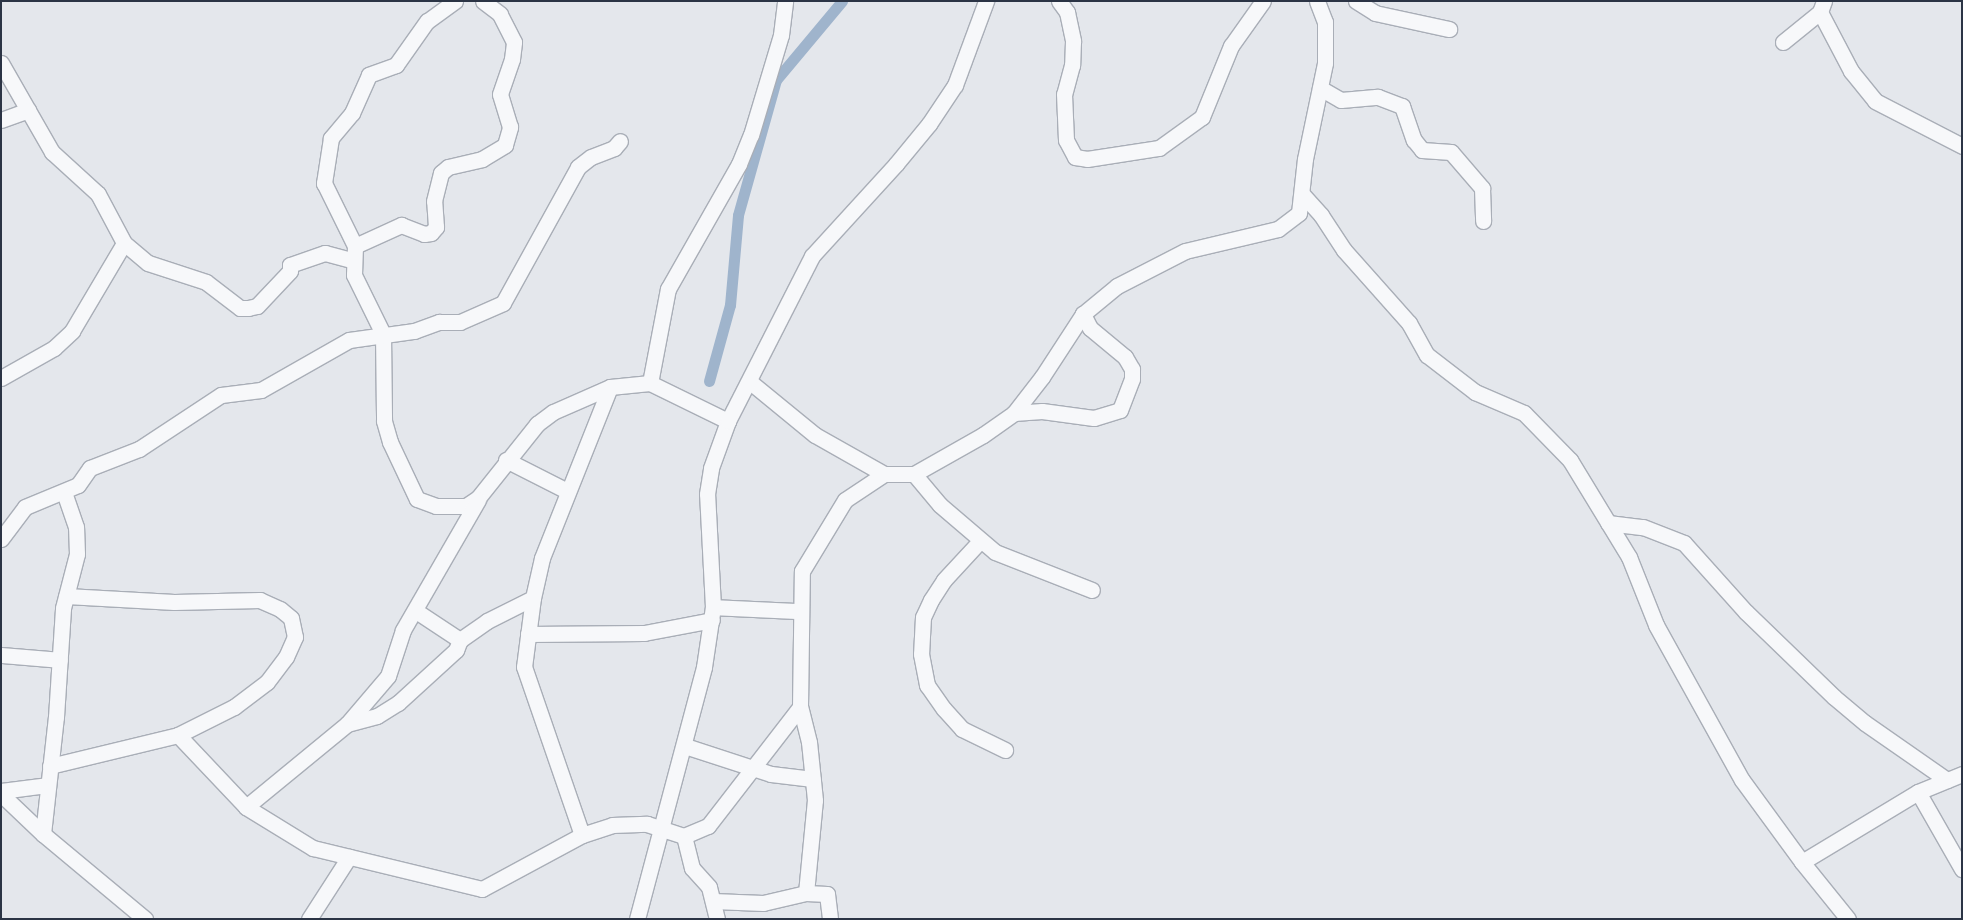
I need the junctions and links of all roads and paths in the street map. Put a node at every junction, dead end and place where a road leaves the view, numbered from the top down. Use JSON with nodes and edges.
{"nodes":[{"id":1,"x":455,"y":1,"type":"edge"},
{"id":2,"x":483,"y":1,"type":"edge"},
{"id":3,"x":785,"y":1,"type":"edge"},
{"id":4,"x":986,"y":1,"type":"edge"},
{"id":5,"x":1060,"y":1,"type":"edge"},
{"id":6,"x":1263,"y":1,"type":"edge"},
{"id":7,"x":1317,"y":1,"type":"edge"},
{"id":8,"x":1356,"y":1,"type":"edge"},
{"id":9,"x":1822,"y":6,"type":"edge"},
{"id":10,"x":1449,"y":29,"type":"dead end"},
{"id":11,"x":1783,"y":42,"type":"dead end"},
{"id":12,"x":1,"y":64,"type":"edge"},
{"id":13,"x":1320,"y":88,"type":"junction"},
{"id":14,"x":28,"y":110,"type":"junction"},
{"id":15,"x":1,"y":120,"type":"edge"},
{"id":16,"x":620,"y":141,"type":"dead end"},
{"id":17,"x":1962,"y":146,"type":"edge"},
{"id":18,"x":1302,"y":195,"type":"junction"},
{"id":19,"x":1483,"y":221,"type":"dead end"},
{"id":20,"x":124,"y":243,"type":"junction"},
{"id":21,"x":354,"y":253,"type":"junction"},
{"id":22,"x":1083,"y":314,"type":"junction"},
{"id":23,"x":383,"y":334,"type":"junction"},
{"id":24,"x":1,"y":378,"type":"edge"},
{"id":25,"x":749,"y":381,"type":"junction"},
{"id":26,"x":650,"y":383,"type":"junction"},
{"id":27,"x":610,"y":387,"type":"junction"},
{"id":28,"x":1014,"y":413,"type":"junction"},
{"id":29,"x":728,"y":421,"type":"junction"},
{"id":30,"x":506,"y":460,"type":"junction"},
{"id":31,"x":884,"y":474,"type":"junction"},
{"id":32,"x":914,"y":474,"type":"junction"},
{"id":33,"x":567,"y":491,"type":"junction"},
{"id":34,"x":64,"y":493,"type":"junction"},
{"id":35,"x":478,"y":498,"type":"junction"},
{"id":36,"x":1608,"y":523,"type":"junction"},
{"id":37,"x":1,"y":539,"type":"edge"},
{"id":38,"x":980,"y":541,"type":"junction"},
{"id":39,"x":1092,"y":590,"type":"dead end"},
{"id":40,"x":66,"y":596,"type":"junction"},
{"id":41,"x":532,"y":598,"type":"junction"},
{"id":42,"x":416,"y":611,"type":"junction"},
{"id":43,"x":799,"y":611,"type":"junction"},
{"id":44,"x":712,"y":614,"type":"junction"},
{"id":45,"x":528,"y":634,"type":"junction"},
{"id":46,"x":460,"y":640,"type":"junction"},
{"id":47,"x":1,"y":655,"type":"edge"},
{"id":48,"x":60,"y":660,"type":"junction"},
{"id":49,"x":800,"y":707,"type":"junction"},
{"id":50,"x":347,"y":724,"type":"junction"},
{"id":51,"x":178,"y":735,"type":"junction"},
{"id":52,"x":685,"y":746,"type":"junction"},
{"id":53,"x":1005,"y":750,"type":"dead end"},
{"id":54,"x":50,"y":766,"type":"junction"},
{"id":55,"x":752,"y":770,"type":"junction"},
{"id":56,"x":1962,"y":774,"type":"edge"},
{"id":57,"x":813,"y":778,"type":"junction"},
{"id":58,"x":1948,"y":780,"type":"junction"},
{"id":59,"x":47,"y":785,"type":"junction"},
{"id":60,"x":1918,"y":792,"type":"junction"},
{"id":61,"x":1,"y":793,"type":"edge"},
{"id":62,"x":246,"y":807,"type":"junction"},
{"id":63,"x":661,"y":828,"type":"junction"},
{"id":64,"x":43,"y":834,"type":"junction"},
{"id":65,"x":582,"y":835,"type":"junction"},
{"id":66,"x":684,"y":836,"type":"junction"},
{"id":67,"x":349,"y":857,"type":"junction"},
{"id":68,"x":1802,"y":862,"type":"junction"},
{"id":69,"x":1962,"y":869,"type":"edge"},
{"id":70,"x":806,"y":893,"type":"junction"},
{"id":71,"x":713,"y":901,"type":"junction"},
{"id":72,"x":145,"y":919,"type":"edge"},
{"id":73,"x":309,"y":919,"type":"edge"},
{"id":74,"x":637,"y":919,"type":"edge"},
{"id":75,"x":717,"y":919,"type":"edge"},
{"id":76,"x":830,"y":919,"type":"edge"},
{"id":77,"x":1848,"y":919,"type":"edge"}],
"edges":[{"from":1,"to":21,"type":"street"},
{"from":2,"to":21,"type":"street"},
{"from":3,"to":26,"type":"street"},
{"from":4,"to":25,"type":"street"},
{"from":5,"to":6,"type":"street"},
{"from":7,"to":13,"type":"street"},
{"from":8,"to":10,"type":"street"},
{"from":9,"to":11,"type":"street"},
{"from":9,"to":17,"type":"street"},
{"from":12,"to":14,"type":"street"},
{"from":13,"to":18,"type":"street"},
{"from":13,"to":19,"type":"street"},
{"from":14,"to":15,"type":"street"},
{"from":14,"to":20,"type":"street"},
{"from":16,"to":23,"type":"street"},
{"from":18,"to":22,"type":"street"},
{"from":18,"to":36,"type":"street"},
{"from":20,"to":21,"type":"street"},
{"from":20,"to":24,"type":"street"},
{"from":21,"to":23,"type":"street"},
{"from":22,"to":28,"type":"street"},
{"from":22,"to":28,"type":"street"},
{"from":23,"to":34,"type":"street"},
{"from":23,"to":35,"type":"street"},
{"from":25,"to":29,"type":"street"},
{"from":25,"to":31,"type":"street"},
{"from":26,"to":27,"type":"street"},
{"from":26,"to":29,"type":"street"},
{"from":27,"to":30,"type":"street"},
{"from":27,"to":33,"type":"street"},
{"from":28,"to":32,"type":"street"},
{"from":29,"to":44,"type":"street"},
{"from":30,"to":33,"type":"street"},
{"from":30,"to":35,"type":"street"},
{"from":31,"to":32,"type":"street"},
{"from":31,"to":43,"type":"street"},
{"from":32,"to":38,"type":"street"},
{"from":33,"to":41,"type":"street"},
{"from":34,"to":37,"type":"street"},
{"from":34,"to":40,"type":"street"},
{"from":35,"to":42,"type":"street"},
{"from":36,"to":58,"type":"street"},
{"from":36,"to":68,"type":"street"},
{"from":38,"to":39,"type":"street"},
{"from":38,"to":53,"type":"street"},
{"from":40,"to":48,"type":"street"},
{"from":40,"to":51,"type":"street"},
{"from":41,"to":45,"type":"street"},
{"from":41,"to":46,"type":"street"},
{"from":42,"to":46,"type":"street"},
{"from":42,"to":50,"type":"street"},
{"from":43,"to":44,"type":"street"},
{"from":43,"to":49,"type":"street"},
{"from":44,"to":45,"type":"street"},
{"from":44,"to":52,"type":"street"},
{"from":45,"to":65,"type":"street"},
{"from":46,"to":50,"type":"street"},
{"from":47,"to":48,"type":"street"},
{"from":48,"to":54,"type":"street"},
{"from":49,"to":55,"type":"street"},
{"from":49,"to":57,"type":"street"},
{"from":50,"to":62,"type":"street"},
{"from":51,"to":54,"type":"street"},
{"from":51,"to":62,"type":"street"},
{"from":52,"to":55,"type":"street"},
{"from":52,"to":63,"type":"street"},
{"from":54,"to":59,"type":"street"},
{"from":55,"to":57,"type":"street"},
{"from":55,"to":66,"type":"street"},
{"from":56,"to":58,"type":"street"},
{"from":57,"to":70,"type":"street"},
{"from":58,"to":60,"type":"street"},
{"from":59,"to":61,"type":"street"},
{"from":59,"to":64,"type":"street"},
{"from":60,"to":68,"type":"street"},
{"from":60,"to":69,"type":"street"},
{"from":61,"to":64,"type":"street"},
{"from":62,"to":67,"type":"street"},
{"from":63,"to":65,"type":"street"},
{"from":63,"to":66,"type":"street"},
{"from":63,"to":74,"type":"street"},
{"from":64,"to":72,"type":"street"},
{"from":65,"to":67,"type":"street"},
{"from":66,"to":71,"type":"street"},
{"from":67,"to":73,"type":"street"},
{"from":68,"to":77,"type":"street"},
{"from":70,"to":71,"type":"street"},
{"from":70,"to":76,"type":"street"},
{"from":71,"to":75,"type":"street"}]}
